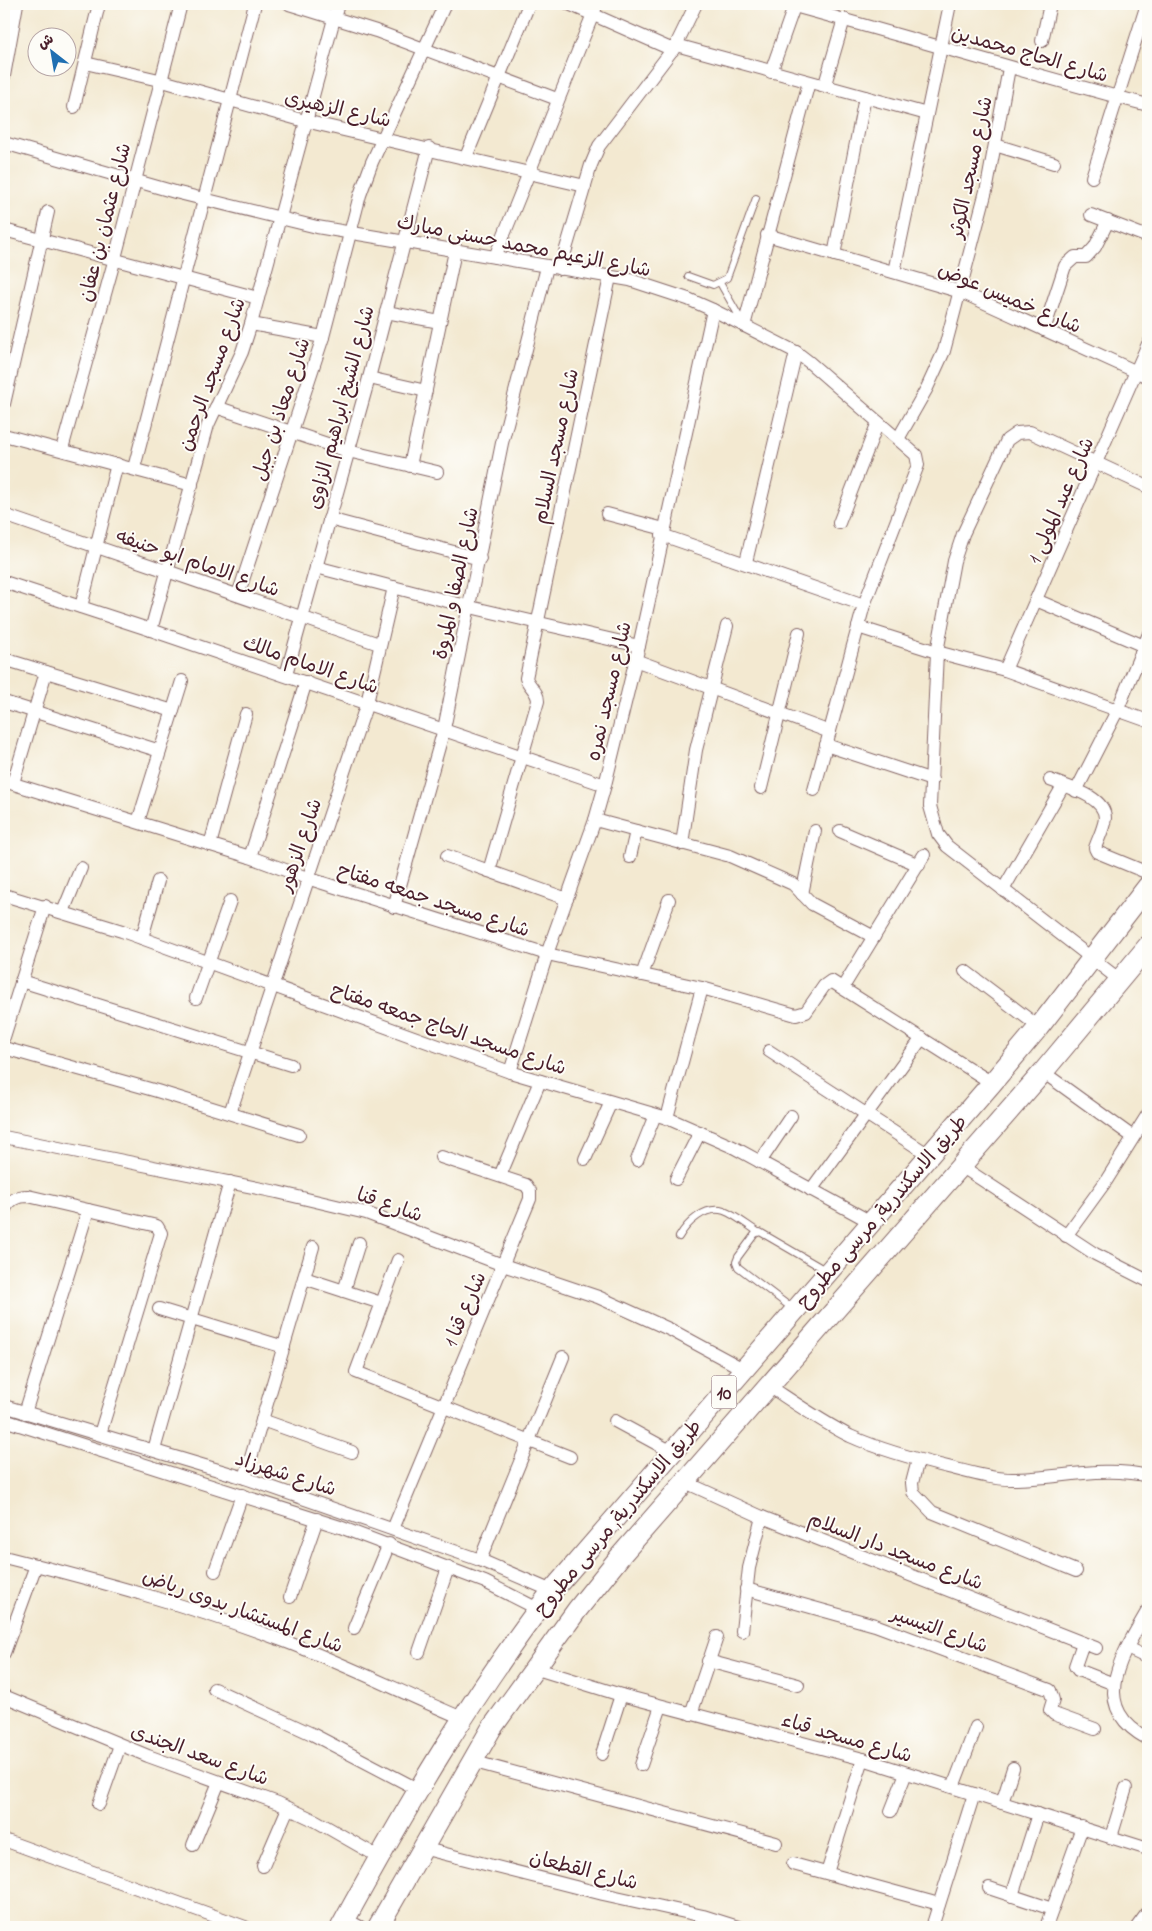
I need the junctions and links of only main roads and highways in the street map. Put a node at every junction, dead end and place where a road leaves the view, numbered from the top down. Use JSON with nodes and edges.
{"nodes":[{"id":1,"x":1148,"y":886,"type":"edge"},
{"id":2,"x":1148,"y":946,"type":"edge"},
{"id":3,"x":349,"y":1925,"type":"edge"},
{"id":4,"x":378,"y":1927,"type":"edge"}],
"edges":[{"from":1,"to":3,"type":"main road","name":"طريق الاسكندرية, مرسى مطروح","number":"10"},
{"from":2,"to":4,"type":"main road","name":"طريق الاسكندرية, مرسى مطروح","number":"10"}]}
